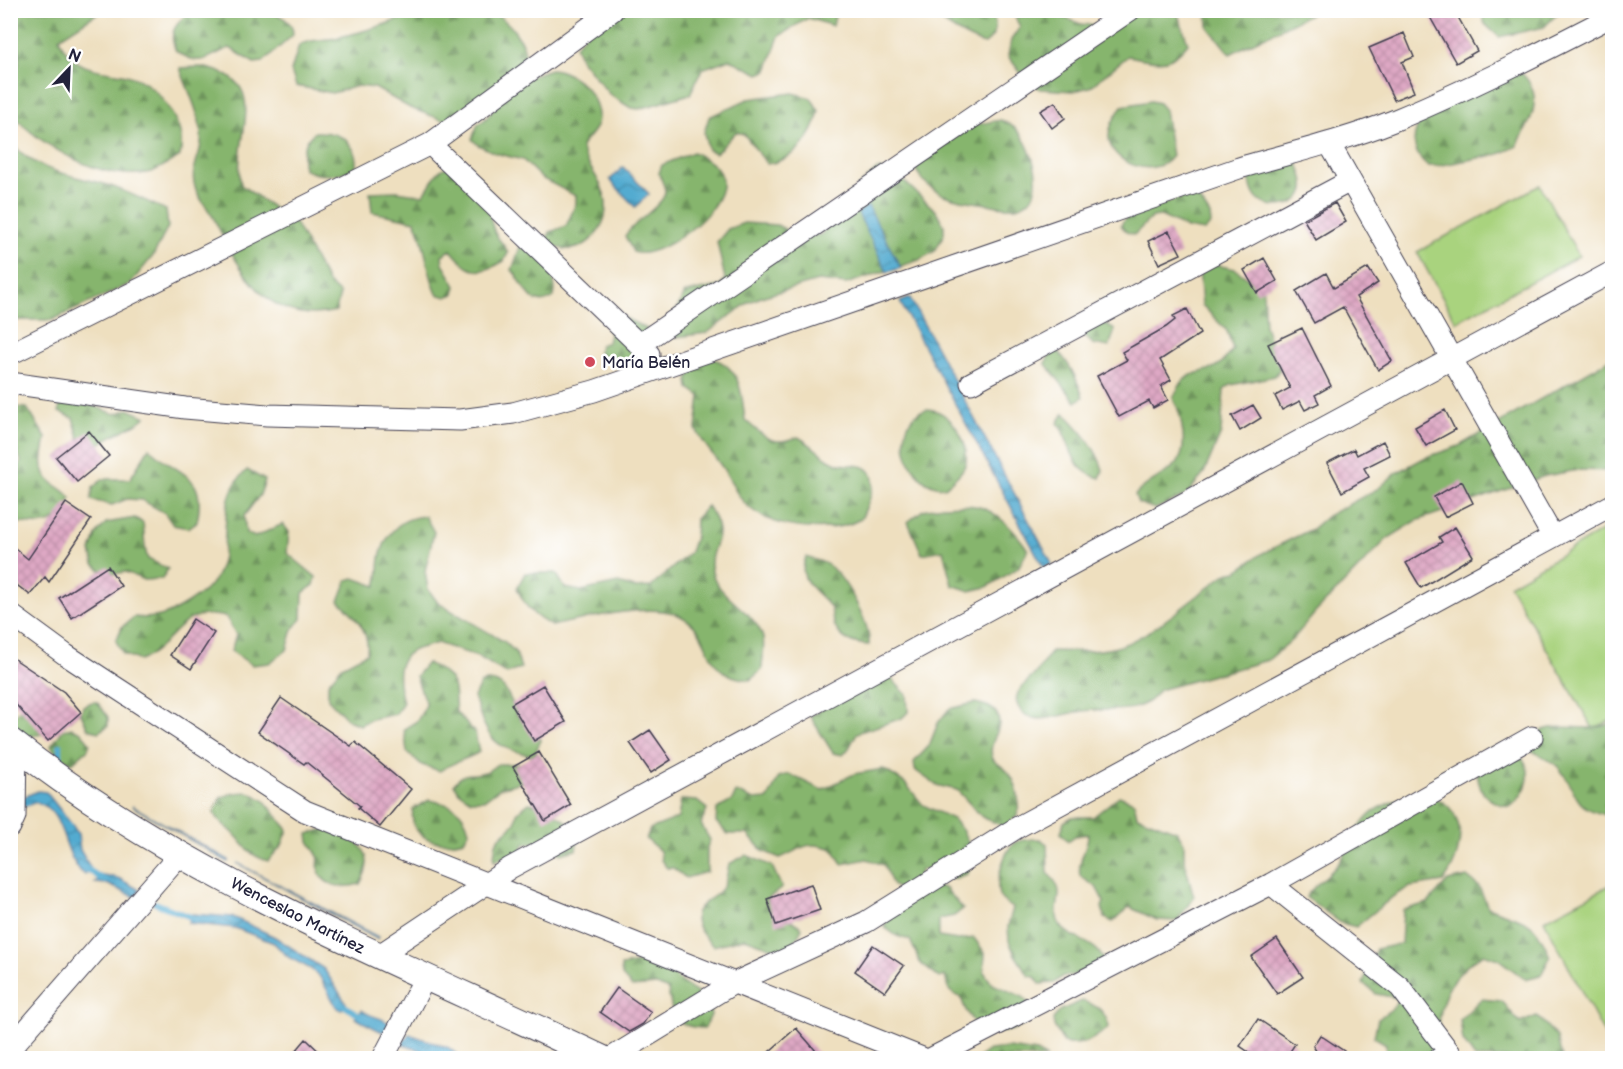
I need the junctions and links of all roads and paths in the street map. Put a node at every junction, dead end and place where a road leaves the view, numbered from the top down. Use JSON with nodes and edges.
{"nodes":[{"id":1,"x":613,"y":10,"type":"edge"},
{"id":2,"x":1130,"y":10,"type":"edge"},
{"id":3,"x":1612,"y":16,"type":"edge"},
{"id":4,"x":1329,"y":143,"type":"junction"},
{"id":5,"x":430,"y":144,"type":"junction"},
{"id":6,"x":1350,"y":181,"type":"junction"},
{"id":7,"x":1612,"y":272,"type":"edge"},
{"id":8,"x":640,"y":344,"type":"junction"},
{"id":9,"x":10,"y":354,"type":"edge"},
{"id":10,"x":1452,"y":359,"type":"junction"},
{"id":11,"x":662,"y":368,"type":"junction"},
{"id":12,"x":971,"y":382,"type":"dead end"},
{"id":13,"x":10,"y":383,"type":"edge"},
{"id":14,"x":1612,"y":505,"type":"edge"},
{"id":15,"x":1553,"y":537,"type":"junction"},
{"id":16,"x":10,"y":614,"type":"edge"},
{"id":17,"x":1532,"y":737,"type":"dead end"},
{"id":18,"x":13,"y":743,"type":"edge"},
{"id":19,"x":10,"y":827,"type":"edge"},
{"id":20,"x":181,"y":853,"type":"junction"},
{"id":21,"x":1271,"y":884,"type":"junction"},
{"id":22,"x":485,"y":885,"type":"junction"},
{"id":23,"x":378,"y":956,"type":"junction"},
{"id":24,"x":425,"y":978,"type":"junction"},
{"id":25,"x":732,"y":984,"type":"junction"},
{"id":26,"x":10,"y":1049,"type":"edge"},
{"id":27,"x":383,"y":1059,"type":"edge"},
{"id":28,"x":601,"y":1059,"type":"edge"},
{"id":29,"x":612,"y":1059,"type":"edge"},
{"id":30,"x":922,"y":1059,"type":"edge"},
{"id":31,"x":932,"y":1059,"type":"edge"},
{"id":32,"x":1440,"y":1059,"type":"edge"}],
"edges":[{"from":1,"to":5,"type":"street"},
{"from":2,"to":8,"type":"street"},
{"from":3,"to":4,"type":"street"},
{"from":4,"to":6,"type":"street"},
{"from":4,"to":11,"type":"street"},
{"from":5,"to":8,"type":"street"},
{"from":5,"to":9,"type":"street"},
{"from":6,"to":10,"type":"street"},
{"from":6,"to":12,"type":"street"},
{"from":7,"to":10,"type":"street"},
{"from":8,"to":11,"type":"street"},
{"from":10,"to":15,"type":"street"},
{"from":10,"to":22,"type":"street"},
{"from":11,"to":13,"type":"street"},
{"from":14,"to":15,"type":"street"},
{"from":15,"to":25,"type":"street"},
{"from":16,"to":22,"type":"street"},
{"from":17,"to":21,"type":"street"},
{"from":18,"to":19,"type":"street"},
{"from":18,"to":20,"type":"main road","name":"Wenceslao Martínez"},
{"from":20,"to":23,"type":"main road","name":"Wenceslao Martínez"},
{"from":20,"to":26,"type":"street"},
{"from":21,"to":31,"type":"street"},
{"from":21,"to":32,"type":"street"},
{"from":22,"to":23,"type":"street"},
{"from":22,"to":25,"type":"street"},
{"from":23,"to":24,"type":"main road","name":"Wenceslao Martínez"},
{"from":24,"to":27,"type":"street"},
{"from":24,"to":28,"type":"main road","name":"Wenceslao Martínez"},
{"from":25,"to":29,"type":"street"},
{"from":25,"to":30,"type":"street"}]}
